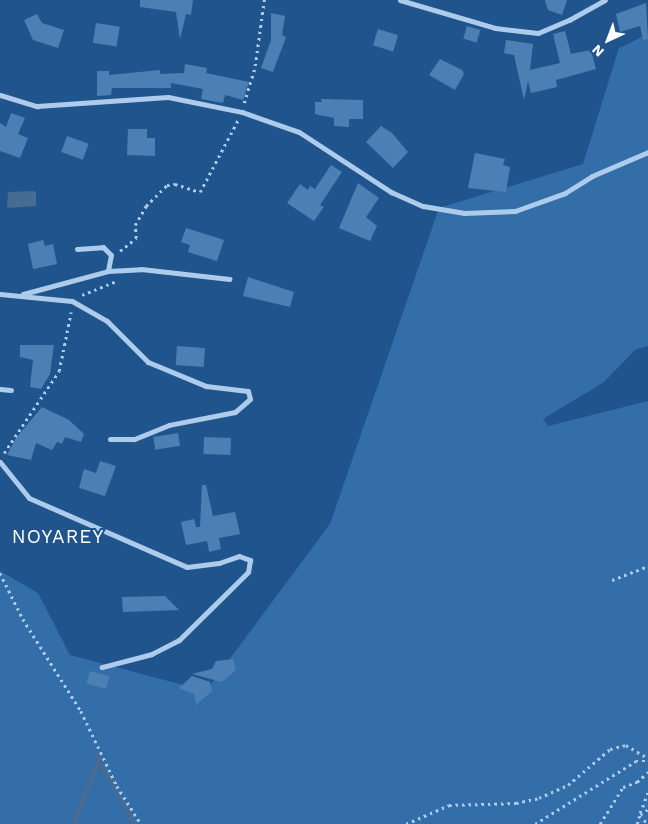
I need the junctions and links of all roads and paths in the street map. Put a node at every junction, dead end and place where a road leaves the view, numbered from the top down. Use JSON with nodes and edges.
{"nodes":[{"id":1,"x":264,"y":0,"type":"edge"},
{"id":2,"x":400,"y":0,"type":"edge"},
{"id":3,"x":605,"y":0,"type":"edge"},
{"id":4,"x":0,"y":96,"type":"edge"},
{"id":5,"x":242,"y":112,"type":"junction"},
{"id":6,"x":648,"y":152,"type":"edge"},
{"id":7,"x":77,"y":249,"type":"dead end"},
{"id":8,"x":108,"y":271,"type":"junction"},
{"id":9,"x":229,"y":279,"type":"dead end"},
{"id":10,"x":0,"y":294,"type":"edge"},
{"id":11,"x":21,"y":294,"type":"junction"},
{"id":12,"x":0,"y":389,"type":"edge"},
{"id":13,"x":11,"y":390,"type":"dead end"},
{"id":14,"x":110,"y":439,"type":"dead end"},
{"id":15,"x":0,"y":462,"type":"edge"},
{"id":16,"x":648,"y":566,"type":"edge"},
{"id":17,"x":0,"y":573,"type":"edge"},
{"id":18,"x":612,"y":580,"type":"dead end"},
{"id":19,"x":102,"y":667,"type":"dead end"},
{"id":20,"x":648,"y":759,"type":"edge"},
{"id":21,"x":648,"y":772,"type":"edge"},
{"id":22,"x":648,"y":792,"type":"edge"},
{"id":23,"x":648,"y":810,"type":"edge"},
{"id":24,"x":640,"y":814,"type":"junction"},
{"id":25,"x":648,"y":823,"type":"edge"},
{"id":26,"x":141,"y":824,"type":"edge"},
{"id":27,"x":406,"y":824,"type":"edge"},
{"id":28,"x":536,"y":824,"type":"edge"},
{"id":29,"x":600,"y":824,"type":"edge"},
{"id":30,"x":637,"y":824,"type":"edge"}],
"edges":[{"from":1,"to":5,"type":"path"},
{"from":2,"to":3,"type":"street"},
{"from":4,"to":5,"type":"street"},
{"from":5,"to":6,"type":"street"},
{"from":7,"to":8,"type":"street"},
{"from":8,"to":9,"type":"street"},
{"from":8,"to":11,"type":"street"},
{"from":10,"to":11,"type":"street"},
{"from":11,"to":14,"type":"street"},
{"from":12,"to":13,"type":"street"},
{"from":15,"to":19,"type":"street"},
{"from":16,"to":18,"type":"path"},
{"from":17,"to":26,"type":"path"},
{"from":20,"to":27,"type":"path"},
{"from":20,"to":28,"type":"path"},
{"from":21,"to":29,"type":"path"},
{"from":22,"to":24,"type":"path"},
{"from":23,"to":24,"type":"path"},
{"from":24,"to":25,"type":"path"},
{"from":24,"to":30,"type":"path"}]}
